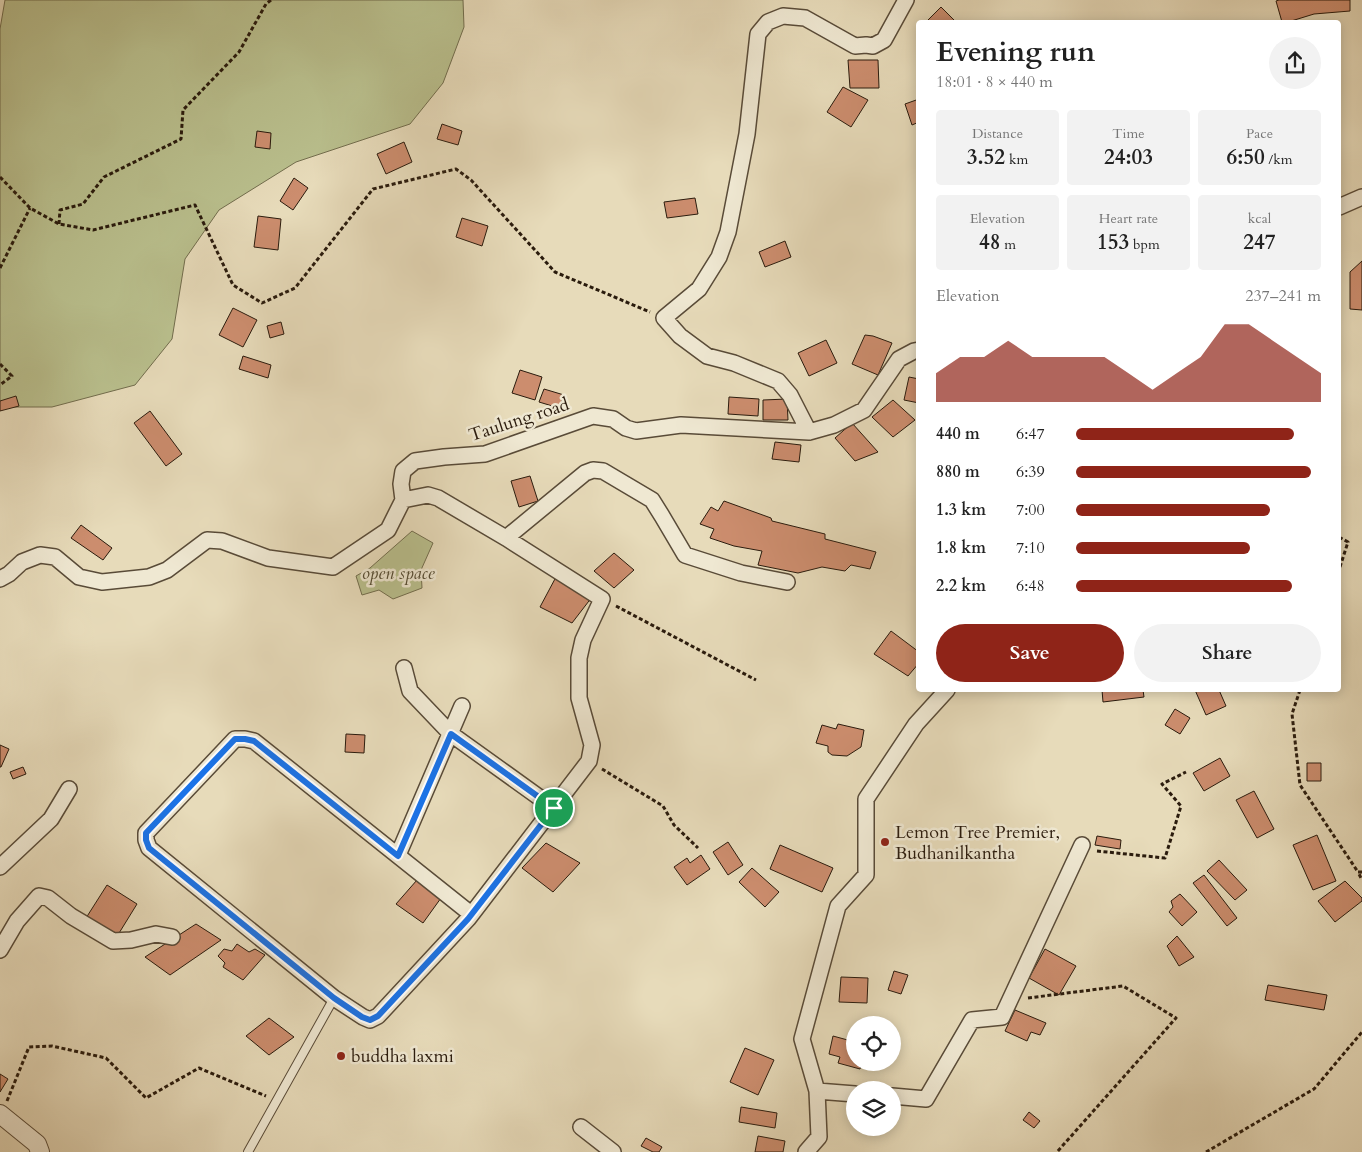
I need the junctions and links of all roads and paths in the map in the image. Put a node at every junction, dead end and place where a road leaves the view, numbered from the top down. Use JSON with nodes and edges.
{"nodes":[{"id":1,"x":271,"y":0,"type":"edge"},
{"id":2,"x":906,"y":0,"type":"edge"},
{"id":3,"x":0,"y":177,"type":"edge"},
{"id":4,"x":1362,"y":197,"type":"edge"},
{"id":5,"x":1341,"y":207,"type":"edge"},
{"id":6,"x":30,"y":208,"type":"junction"},
{"id":7,"x":59,"y":224,"type":"junction"},
{"id":8,"x":0,"y":268,"type":"edge"},
{"id":9,"x":664,"y":318,"type":"junction"},
{"id":10,"x":916,"y":350,"type":"edge"},
{"id":11,"x":0,"y":364,"type":"edge"},
{"id":12,"x":0,"y":385,"type":"edge"},
{"id":13,"x":808,"y":432,"type":"junction"},
{"id":14,"x":402,"y":500,"type":"junction"},
{"id":15,"x":506,"y":538,"type":"junction"},
{"id":16,"x":1341,"y":538,"type":"edge"},
{"id":17,"x":1341,"y":564,"type":"edge"},
{"id":18,"x":0,"y":579,"type":"edge"},
{"id":19,"x":787,"y":582,"type":"dead end"},
{"id":20,"x":602,"y":599,"type":"junction"},
{"id":21,"x":404,"y":668,"type":"dead end"},
{"id":22,"x":756,"y":680,"type":"dead end"},
{"id":23,"x":945,"y":692,"type":"edge"},
{"id":24,"x":1299,"y":692,"type":"edge"},
{"id":25,"x":462,"y":706,"type":"dead end"},
{"id":26,"x":451,"y":734,"type":"junction"},
{"id":27,"x":589,"y":761,"type":"junction"},
{"id":28,"x":1186,"y":772,"type":"dead end"},
{"id":29,"x":69,"y":789,"type":"dead end"},
{"id":30,"x":554,"y":808,"type":"junction"},
{"id":31,"x":1082,"y":845,"type":"joint"},
{"id":32,"x":698,"y":848,"type":"dead end"},
{"id":33,"x":398,"y":856,"type":"junction"},
{"id":34,"x":0,"y":867,"type":"edge"},
{"id":35,"x":1360,"y":872,"type":"edge"},
{"id":36,"x":1362,"y":880,"type":"edge"},
{"id":37,"x":471,"y":914,"type":"junction"},
{"id":38,"x":172,"y":937,"type":"dead end"},
{"id":39,"x":0,"y":950,"type":"edge"},
{"id":40,"x":334,"y":998,"type":"junction"},
{"id":41,"x":1010,"y":1001,"type":"junction"},
{"id":42,"x":1362,"y":1032,"type":"edge"},
{"id":43,"x":817,"y":1091,"type":"junction"},
{"id":44,"x":846,"y":1093,"type":"edge"},
{"id":45,"x":901,"y":1097,"type":"edge"},
{"id":46,"x":278,"y":1100,"type":"junction"},
{"id":47,"x":0,"y":1114,"type":"edge"},
{"id":48,"x":581,"y":1127,"type":"dead end"},
{"id":49,"x":40,"y":1152,"type":"edge"},
{"id":50,"x":248,"y":1152,"type":"edge"},
{"id":51,"x":613,"y":1152,"type":"edge"},
{"id":52,"x":806,"y":1152,"type":"edge"},
{"id":53,"x":1057,"y":1152,"type":"edge"},
{"id":54,"x":1206,"y":1152,"type":"edge"}],
"edges":[{"from":1,"to":7,"type":"path"},
{"from":2,"to":9,"type":"street"},
{"from":3,"to":6,"type":"path"},
{"from":4,"to":5,"type":"street"},
{"from":6,"to":7,"type":"path"},
{"from":6,"to":8,"type":"path"},
{"from":7,"to":9,"type":"path"},
{"from":9,"to":13,"type":"street"},
{"from":10,"to":13,"type":"street","name":"Taulung road"},
{"from":11,"to":12,"type":"path"},
{"from":13,"to":14,"type":"street","name":"Taulung road"},
{"from":14,"to":15,"type":"street"},
{"from":14,"to":18,"type":"street","name":"Taulung road"},
{"from":15,"to":19,"type":"street"},
{"from":15,"to":20,"type":"street"},
{"from":16,"to":17,"type":"path"},
{"from":20,"to":22,"type":"path"},
{"from":20,"to":27,"type":"street"},
{"from":21,"to":26,"type":"street"},
{"from":23,"to":43,"type":"street"},
{"from":24,"to":35,"type":"path"},
{"from":25,"to":26,"type":"street"},
{"from":26,"to":30,"type":"street"},
{"from":26,"to":33,"type":"street"},
{"from":27,"to":30,"type":"street"},
{"from":27,"to":32,"type":"path"},
{"from":28,"to":31,"type":"path"},
{"from":29,"to":34,"type":"street"},
{"from":30,"to":37,"type":"street"},
{"from":31,"to":41,"type":"street"},
{"from":33,"to":37,"type":"street"},
{"from":33,"to":40,"type":"street"},
{"from":35,"to":36,"type":"path"},
{"from":37,"to":40,"type":"street"},
{"from":38,"to":39,"type":"street"},
{"from":40,"to":46,"type":"lane"},
{"from":41,"to":45,"type":"street"},
{"from":41,"to":53,"type":"path"},
{"from":42,"to":54,"type":"path"},
{"from":43,"to":44,"type":"street"},
{"from":43,"to":52,"type":"street"},
{"from":46,"to":47,"type":"path"},
{"from":46,"to":50,"type":"lane"},
{"from":47,"to":49,"type":"street"},
{"from":48,"to":51,"type":"street"}]}
